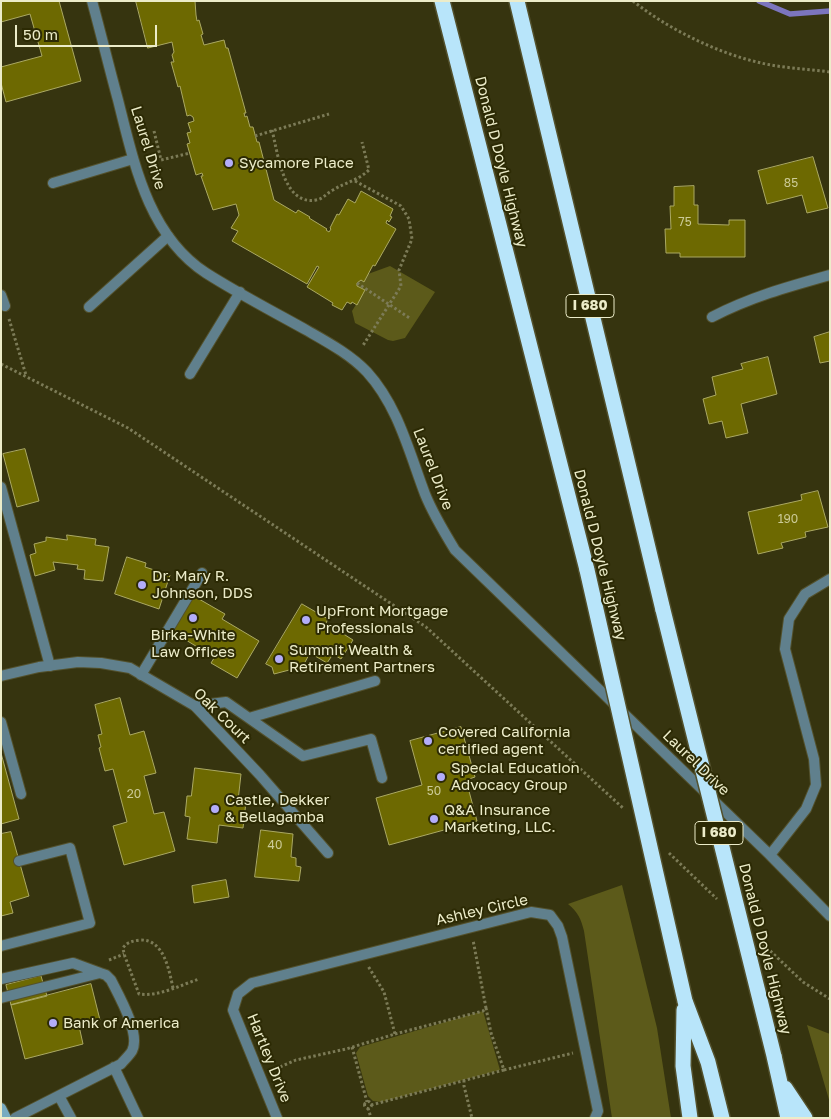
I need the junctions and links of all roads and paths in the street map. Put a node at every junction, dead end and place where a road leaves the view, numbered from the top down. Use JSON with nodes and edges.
{"nodes":[{"id":1,"x":92,"y":1,"type":"edge"},
{"id":2,"x":442,"y":1,"type":"edge"},
{"id":3,"x":517,"y":1,"type":"edge"},
{"id":4,"x":633,"y":1,"type":"edge"},
{"id":5,"x":830,"y":72,"type":"edge"},
{"id":6,"x":329,"y":114,"type":"dead end"},
{"id":7,"x":272,"y":130,"type":"junction"},
{"id":8,"x":154,"y":131,"type":"dead end"},
{"id":9,"x":255,"y":136,"type":"dead end"},
{"id":10,"x":362,"y":142,"type":"dead end"},
{"id":11,"x":190,"y":153,"type":"dead end"},
{"id":12,"x":133,"y":159,"type":"junction"},
{"id":13,"x":355,"y":181,"type":"junction"},
{"id":14,"x":53,"y":184,"type":"dead end"},
{"id":15,"x":168,"y":236,"type":"junction"},
{"id":16,"x":830,"y":275,"type":"edge"},
{"id":17,"x":357,"y":283,"type":"dead end"},
{"id":18,"x":240,"y":292,"type":"junction"},
{"id":19,"x":1,"y":295,"type":"edge"},
{"id":20,"x":388,"y":304,"type":"junction"},
{"id":21,"x":3,"y":305,"type":"edge"},
{"id":22,"x":89,"y":307,"type":"dead end"},
{"id":23,"x":712,"y":317,"type":"dead end"},
{"id":24,"x":411,"y":319,"type":"dead end"},
{"id":25,"x":362,"y":347,"type":"dead end"},
{"id":26,"x":1,"y":364,"type":"edge"},
{"id":27,"x":190,"y":374,"type":"dead end"},
{"id":28,"x":26,"y":376,"type":"junction"},
{"id":29,"x":1,"y":487,"type":"edge"},
{"id":30,"x":202,"y":573,"type":"dead end"},
{"id":31,"x":830,"y":579,"type":"edge"},
{"id":32,"x":50,"y":666,"type":"junction"},
{"id":33,"x":141,"y":674,"type":"junction"},
{"id":34,"x":1,"y":676,"type":"edge"},
{"id":35,"x":375,"y":681,"type":"dead end"},
{"id":36,"x":195,"y":706,"type":"junction"},
{"id":37,"x":249,"y":718,"type":"junction"},
{"id":38,"x":1,"y":722,"type":"edge"},
{"id":39,"x":382,"y":778,"type":"dead end"},
{"id":40,"x":21,"y":794,"type":"dead end"},
{"id":41,"x":625,"y":811,"type":"dead end"},
{"id":42,"x":668,"y":852,"type":"dead end"},
{"id":43,"x":328,"y":853,"type":"dead end"},
{"id":44,"x":770,"y":855,"type":"junction"},
{"id":45,"x":19,"y":861,"type":"dead end"},
{"id":46,"x":717,"y":900,"type":"dead end"},
{"id":47,"x":830,"y":916,"type":"edge"},
{"id":48,"x":471,"y":927,"type":"junction"},
{"id":49,"x":760,"y":941,"type":"dead end"},
{"id":50,"x":1,"y":946,"type":"edge"},
{"id":51,"x":361,"y":956,"type":"junction"},
{"id":52,"x":100,"y":973,"type":"junction"},
{"id":53,"x":1,"y":979,"type":"edge"},
{"id":54,"x":199,"y":979,"type":"dead end"},
{"id":55,"x":173,"y":988,"type":"junction"},
{"id":56,"x":1,"y":998,"type":"edge"},
{"id":57,"x":830,"y":999,"type":"edge"},
{"id":58,"x":685,"y":1001,"type":"junction"},
{"id":59,"x":486,"y":1008,"type":"junction"},
{"id":60,"x":233,"y":1010,"type":"joint"},
{"id":61,"x":395,"y":1034,"type":"junction"},
{"id":62,"x":352,"y":1047,"type":"junction"},
{"id":63,"x":586,"y":1050,"type":"junction"},
{"id":64,"x":114,"y":1068,"type":"junction"},
{"id":65,"x":504,"y":1070,"type":"junction"},
{"id":66,"x":260,"y":1075,"type":"junction"},
{"id":67,"x":779,"y":1078,"type":"junction"},
{"id":68,"x":464,"y":1080,"type":"junction"},
{"id":69,"x":60,"y":1096,"type":"junction"},
{"id":70,"x":367,"y":1102,"type":"junction"},
{"id":71,"x":372,"y":1105,"type":"junction"},
{"id":72,"x":1,"y":1108,"type":"edge"},
{"id":73,"x":368,"y":1108,"type":"junction"},
{"id":74,"x":6,"y":1118,"type":"edge"},
{"id":75,"x":15,"y":1118,"type":"edge"},
{"id":76,"x":71,"y":1118,"type":"edge"},
{"id":77,"x":138,"y":1118,"type":"edge"},
{"id":78,"x":277,"y":1118,"type":"edge"},
{"id":79,"x":371,"y":1118,"type":"edge"},
{"id":80,"x":472,"y":1118,"type":"edge"},
{"id":81,"x":595,"y":1118,"type":"edge"},
{"id":82,"x":690,"y":1118,"type":"edge"},
{"id":83,"x":722,"y":1118,"type":"edge"},
{"id":84,"x":788,"y":1118,"type":"edge"},
{"id":85,"x":805,"y":1118,"type":"edge"}],
"edges":[{"from":1,"to":12,"type":"street","name":"Laurel Drive"},
{"from":2,"to":58,"type":"highway","name":"Donald D Doyle Highway","bridge":true},
{"from":3,"to":67,"type":"highway","name":"Donald D Doyle Highway","number":"I 680","bridge":true},
{"from":4,"to":5,"type":"path"},
{"from":6,"to":7,"type":"path"},
{"from":7,"to":9,"type":"path"},
{"from":7,"to":13,"type":"path"},
{"from":8,"to":11,"type":"path"},
{"from":10,"to":13,"type":"path"},
{"from":12,"to":14,"type":"street"},
{"from":12,"to":15,"type":"street","name":"Laurel Drive"},
{"from":13,"to":20,"type":"path"},
{"from":15,"to":18,"type":"street","name":"Laurel Drive"},
{"from":15,"to":22,"type":"street"},
{"from":16,"to":23,"type":"street"},
{"from":17,"to":20,"type":"path"},
{"from":18,"to":27,"type":"street"},
{"from":18,"to":44,"type":"street","name":"Laurel Drive"},
{"from":19,"to":21,"type":"street"},
{"from":20,"to":24,"type":"path"},
{"from":20,"to":25,"type":"path"},
{"from":21,"to":28,"type":"path"},
{"from":26,"to":28,"type":"path"},
{"from":28,"to":41,"type":"path"},
{"from":29,"to":32,"type":"street"},
{"from":30,"to":33,"type":"street"},
{"from":31,"to":44,"type":"street"},
{"from":32,"to":33,"type":"street","name":"Oak Court"},
{"from":32,"to":34,"type":"street","name":"Oak Court"},
{"from":33,"to":36,"type":"street","name":"Oak Court"},
{"from":35,"to":37,"type":"street"},
{"from":36,"to":37,"type":"street"},
{"from":36,"to":43,"type":"street","name":"Oak Court"},
{"from":37,"to":39,"type":"street"},
{"from":38,"to":40,"type":"street"},
{"from":42,"to":46,"type":"path"},
{"from":44,"to":47,"type":"street","name":"Laurel Drive"},
{"from":45,"to":50,"type":"street"},
{"from":48,"to":51,"type":"street","name":"Ashley Circle"},
{"from":48,"to":59,"type":"path"},
{"from":48,"to":63,"type":"street","name":"Ashley Circle"},
{"from":49,"to":57,"type":"path"},
{"from":51,"to":60,"type":"street","name":"Ashley Circle"},
{"from":51,"to":61,"type":"path"},
{"from":52,"to":53,"type":"street"},
{"from":52,"to":56,"type":"street"},
{"from":52,"to":64,"type":"street"},
{"from":54,"to":55,"type":"path"},
{"from":55,"to":55,"type":"path"},
{"from":58,"to":82,"type":"highway"},
{"from":58,"to":83,"type":"highway","name":"Donald D Doyle Highway"},
{"from":59,"to":61,"type":"path"},
{"from":59,"to":65,"type":"path"},
{"from":60,"to":66,"type":"street","name":"Hartley Drive"},
{"from":61,"to":62,"type":"path"},
{"from":62,"to":66,"type":"path"},
{"from":62,"to":70,"type":"path"},
{"from":63,"to":65,"type":"path"},
{"from":63,"to":81,"type":"street","name":"Ashley Circle"},
{"from":64,"to":69,"type":"street"},
{"from":64,"to":77,"type":"street"},
{"from":65,"to":68,"type":"path"},
{"from":66,"to":78,"type":"street","name":"Hartley Drive"},
{"from":67,"to":84,"type":"highway","name":"Donald D Doyle Highway","number":"I 680"},
{"from":67,"to":85,"type":"highway"},
{"from":68,"to":71,"type":"path"},
{"from":68,"to":80,"type":"path"},
{"from":69,"to":75,"type":"street"},
{"from":69,"to":76,"type":"street"},
{"from":70,"to":71,"type":"path"},
{"from":70,"to":73,"type":"path"},
{"from":71,"to":73,"type":"path"},
{"from":72,"to":74,"type":"main road"},
{"from":73,"to":79,"type":"path"}]}
